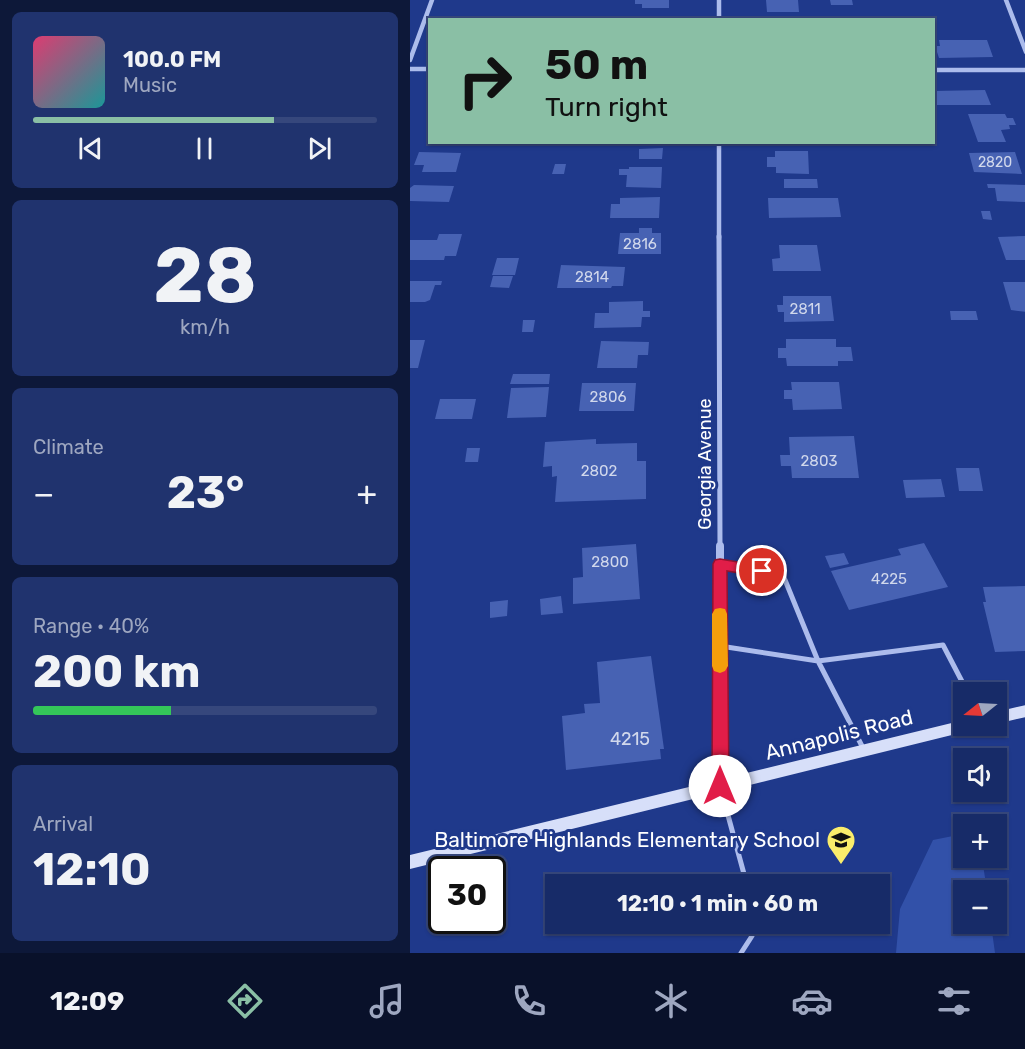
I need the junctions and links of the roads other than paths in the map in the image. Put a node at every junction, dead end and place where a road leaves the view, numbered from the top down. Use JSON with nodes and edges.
{"nodes":[{"id":1,"x":432,"y":0,"type":"edge"},
{"id":2,"x":719,"y":0,"type":"edge"},
{"id":3,"x":1006,"y":0,"type":"edge"},
{"id":4,"x":719,"y":18,"type":"edge"},
{"id":5,"x":1025,"y":52,"type":"edge"},
{"id":6,"x":410,"y":60,"type":"edge"},
{"id":7,"x":410,"y":69,"type":"edge"},
{"id":8,"x":428,"y":69,"type":"edge"},
{"id":9,"x":935,"y":70,"type":"edge"},
{"id":10,"x":1025,"y":70,"type":"edge"},
{"id":11,"x":719,"y":144,"type":"edge"},
{"id":12,"x":720,"y":564,"type":"junction"},
{"id":13,"x":720,"y":646,"type":"junction"},
{"id":14,"x":818,"y":661,"type":"junction"},
{"id":15,"x":962,"y":682,"type":"edge"},
{"id":16,"x":1025,"y":711,"type":"edge"},
{"id":17,"x":1007,"y":715,"type":"edge"},
{"id":18,"x":953,"y":729,"type":"edge"},
{"id":19,"x":864,"y":751,"type":"junction"},
{"id":20,"x":720,"y":786,"type":"junction"},
{"id":21,"x":410,"y":862,"type":"edge"},
{"id":22,"x":744,"y":874,"type":"edge"},
{"id":23,"x":752,"y":934,"type":"edge"},
{"id":24,"x":741,"y":953,"type":"edge"}],
"edges":[{"from":1,"to":6,"type":"street"},
{"from":2,"to":4,"type":"street"},
{"from":3,"to":5,"type":"street"},
{"from":7,"to":8,"type":"street"},
{"from":9,"to":10,"type":"street"},
{"from":11,"to":12,"type":"street","name":"Georgia Avenue"},
{"from":12,"to":13,"type":"street","name":"Georgia Avenue"},
{"from":12,"to":14,"type":"lane"},
{"from":13,"to":14,"type":"lane"},
{"from":13,"to":20,"type":"street","name":"Georgia Avenue"},
{"from":14,"to":15,"type":"lane"},
{"from":14,"to":19,"type":"lane"},
{"from":16,"to":17,"type":"main road"},
{"from":18,"to":19,"type":"main road","name":"Annapolis Road"},
{"from":19,"to":20,"type":"main road","name":"Annapolis Road"},
{"from":20,"to":21,"type":"main road","name":"Annapolis Road"},
{"from":20,"to":22,"type":"lane"},
{"from":23,"to":24,"type":"lane"}]}
